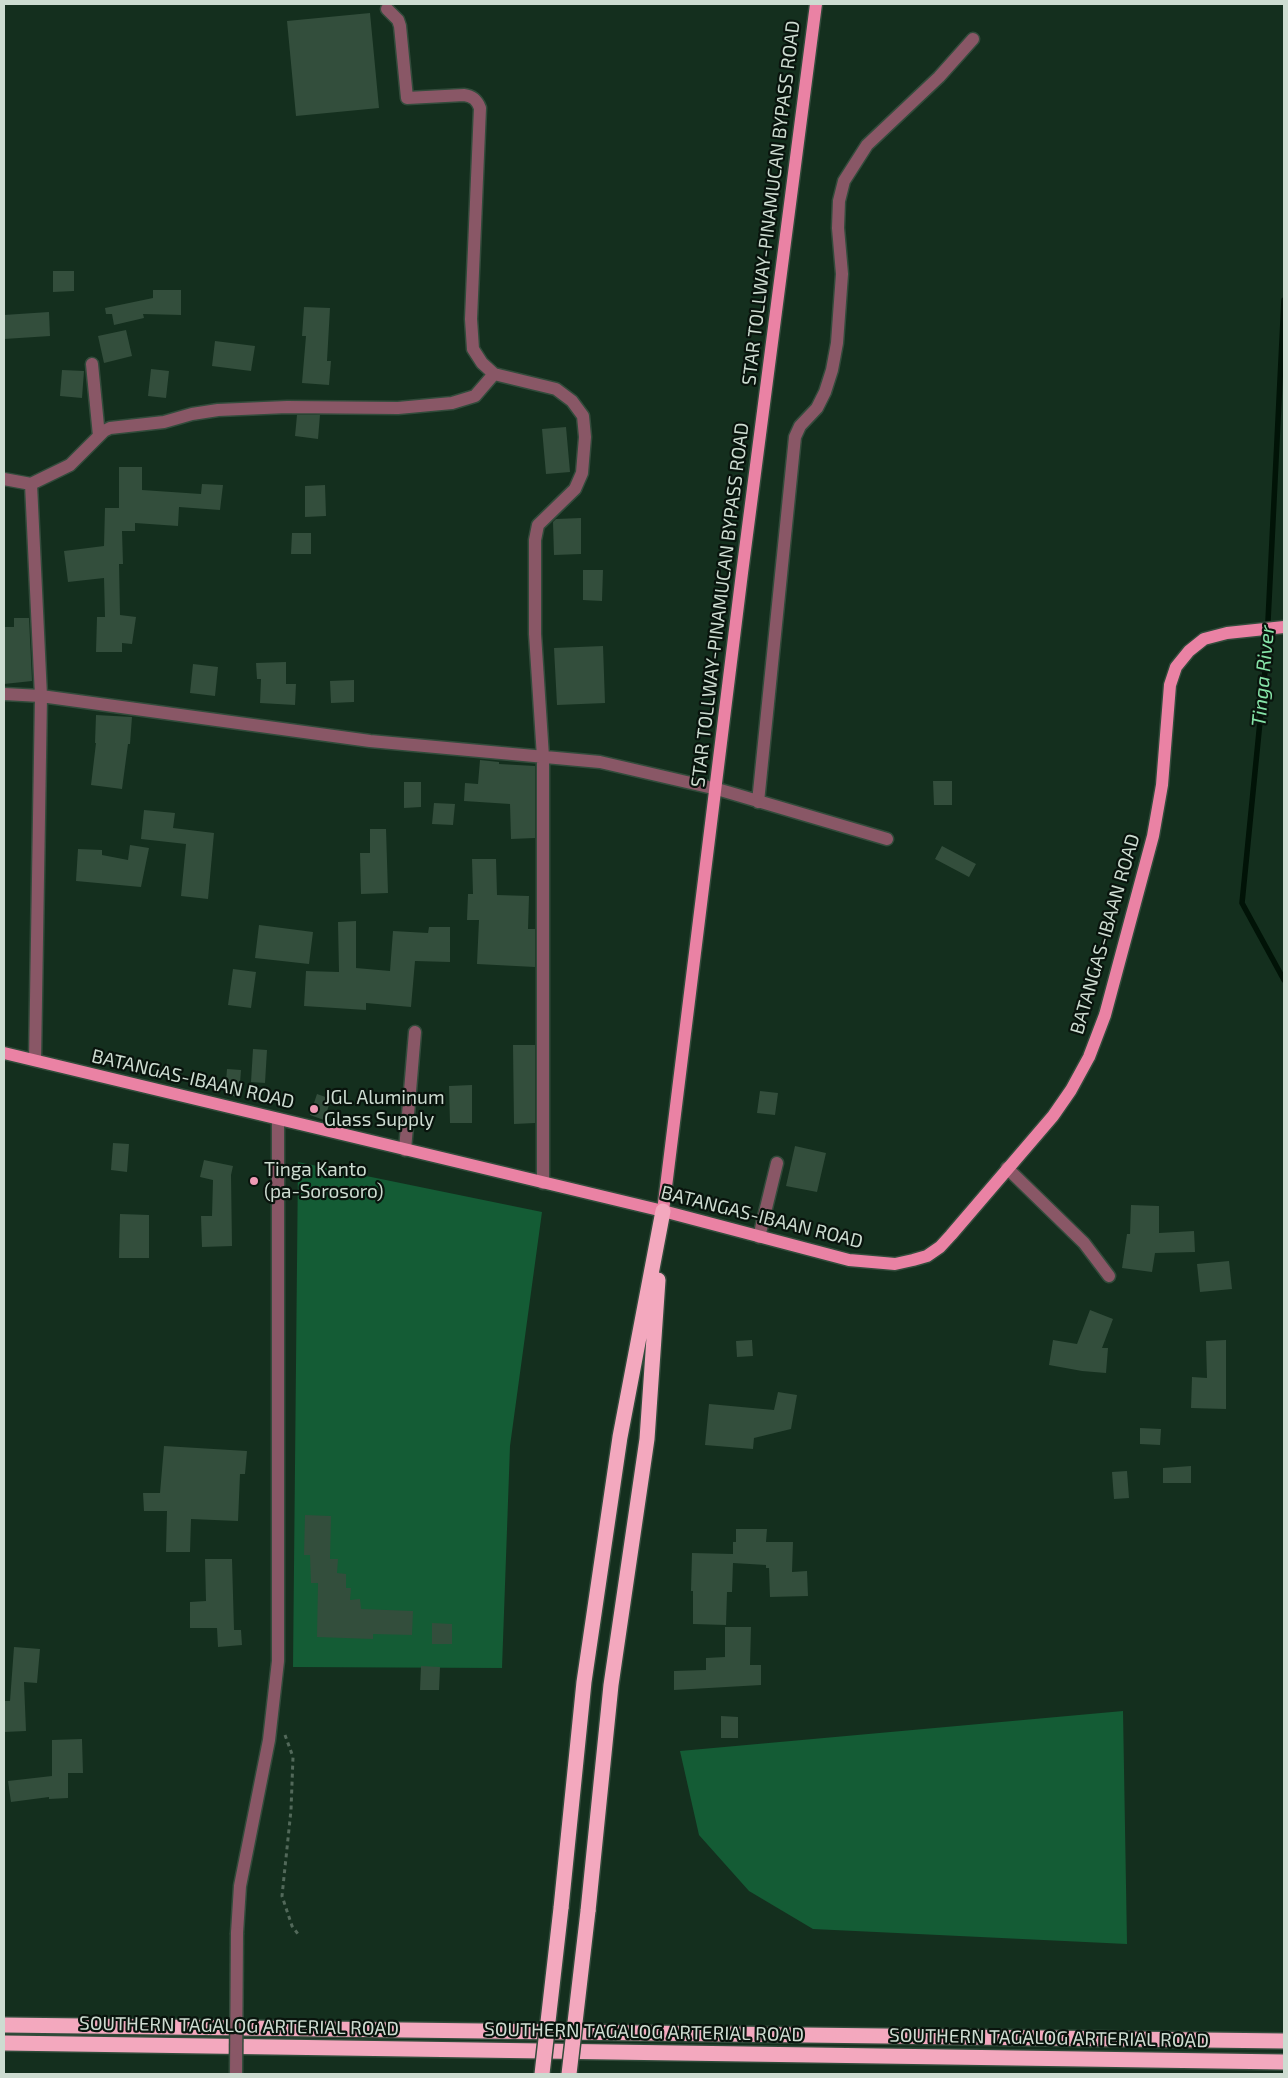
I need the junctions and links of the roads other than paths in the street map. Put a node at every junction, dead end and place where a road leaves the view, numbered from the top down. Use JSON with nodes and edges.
{"nodes":[{"id":1,"x":816,"y":4,"type":"edge"},
{"id":2,"x":387,"y":10,"type":"dead end"},
{"id":3,"x":973,"y":39,"type":"dead end"},
{"id":4,"x":92,"y":364,"type":"dead end"},
{"id":5,"x":494,"y":374,"type":"junction"},
{"id":6,"x":98,"y":436,"type":"junction"},
{"id":7,"x":4,"y":479,"type":"edge"},
{"id":8,"x":31,"y":484,"type":"junction"},
{"id":9,"x":1284,"y":627,"type":"edge"},
{"id":10,"x":4,"y":694,"type":"edge"},
{"id":11,"x":41,"y":696,"type":"junction"},
{"id":12,"x":543,"y":757,"type":"junction"},
{"id":13,"x":717,"y":789,"type":"junction"},
{"id":14,"x":758,"y":802,"type":"junction"},
{"id":15,"x":887,"y":839,"type":"dead end"},
{"id":16,"x":415,"y":1032,"type":"dead end"},
{"id":17,"x":4,"y":1053,"type":"edge"},
{"id":18,"x":35,"y":1060,"type":"junction"},
{"id":19,"x":278,"y":1119,"type":"junction"},
{"id":20,"x":405,"y":1150,"type":"junction"},
{"id":21,"x":777,"y":1163,"type":"dead end"},
{"id":22,"x":1007,"y":1168,"type":"junction"},
{"id":23,"x":543,"y":1183,"type":"junction"},
{"id":24,"x":663,"y":1211,"type":"junction"},
{"id":25,"x":759,"y":1237,"type":"junction"},
{"id":26,"x":1109,"y":1276,"type":"dead end"},
{"id":27,"x":4,"y":2025,"type":"edge"},
{"id":28,"x":1284,"y":2041,"type":"edge"},
{"id":29,"x":4,"y":2043,"type":"edge"},
{"id":30,"x":1284,"y":2062,"type":"edge"},
{"id":31,"x":236,"y":2074,"type":"edge"},
{"id":32,"x":542,"y":2074,"type":"edge"},
{"id":33,"x":569,"y":2074,"type":"edge"}],
"edges":[{"from":1,"to":13,"type":"main road","name":"STAR TOLLWAY-PINAMUCAN BYPASS ROAD"},
{"from":2,"to":5,"type":"street"},
{"from":3,"to":14,"type":"street"},
{"from":4,"to":6,"type":"street"},
{"from":5,"to":6,"type":"street"},
{"from":5,"to":12,"type":"street"},
{"from":6,"to":8,"type":"street"},
{"from":7,"to":8,"type":"street"},
{"from":8,"to":11,"type":"street"},
{"from":9,"to":22,"type":"main road","name":"BATANGAS-IBAAN ROAD"},
{"from":10,"to":11,"type":"street"},
{"from":11,"to":12,"type":"street"},
{"from":11,"to":18,"type":"street"},
{"from":12,"to":13,"type":"street"},
{"from":12,"to":23,"type":"street"},
{"from":13,"to":14,"type":"street"},
{"from":13,"to":24,"type":"main road","name":"STAR TOLLWAY-PINAMUCAN BYPASS ROAD"},
{"from":14,"to":15,"type":"street"},
{"from":16,"to":20,"type":"street"},
{"from":17,"to":18,"type":"main road","name":"BATANGAS-IBAAN ROAD"},
{"from":18,"to":19,"type":"main road","name":"BATANGAS-IBAAN ROAD"},
{"from":19,"to":20,"type":"main road","name":"BATANGAS-IBAAN ROAD"},
{"from":19,"to":31,"type":"street","bridge":true},
{"from":20,"to":23,"type":"main road","name":"BATANGAS-IBAAN ROAD"},
{"from":21,"to":25,"type":"street"},
{"from":22,"to":25,"type":"main road","name":"BATANGAS-IBAAN ROAD"},
{"from":22,"to":26,"type":"street"},
{"from":23,"to":24,"type":"main road","name":"BATANGAS-IBAAN ROAD"},
{"from":24,"to":25,"type":"main road","name":"BATANGAS-IBAAN ROAD"},
{"from":24,"to":32,"type":"highway","bridge":true},
{"from":24,"to":33,"type":"highway","bridge":true},
{"from":27,"to":28,"type":"highway","name":"SOUTHERN TAGALOG ARTERIAL ROAD"},
{"from":29,"to":30,"type":"highway","name":"SOUTHERN TAGALOG ARTERIAL ROAD"}]}
